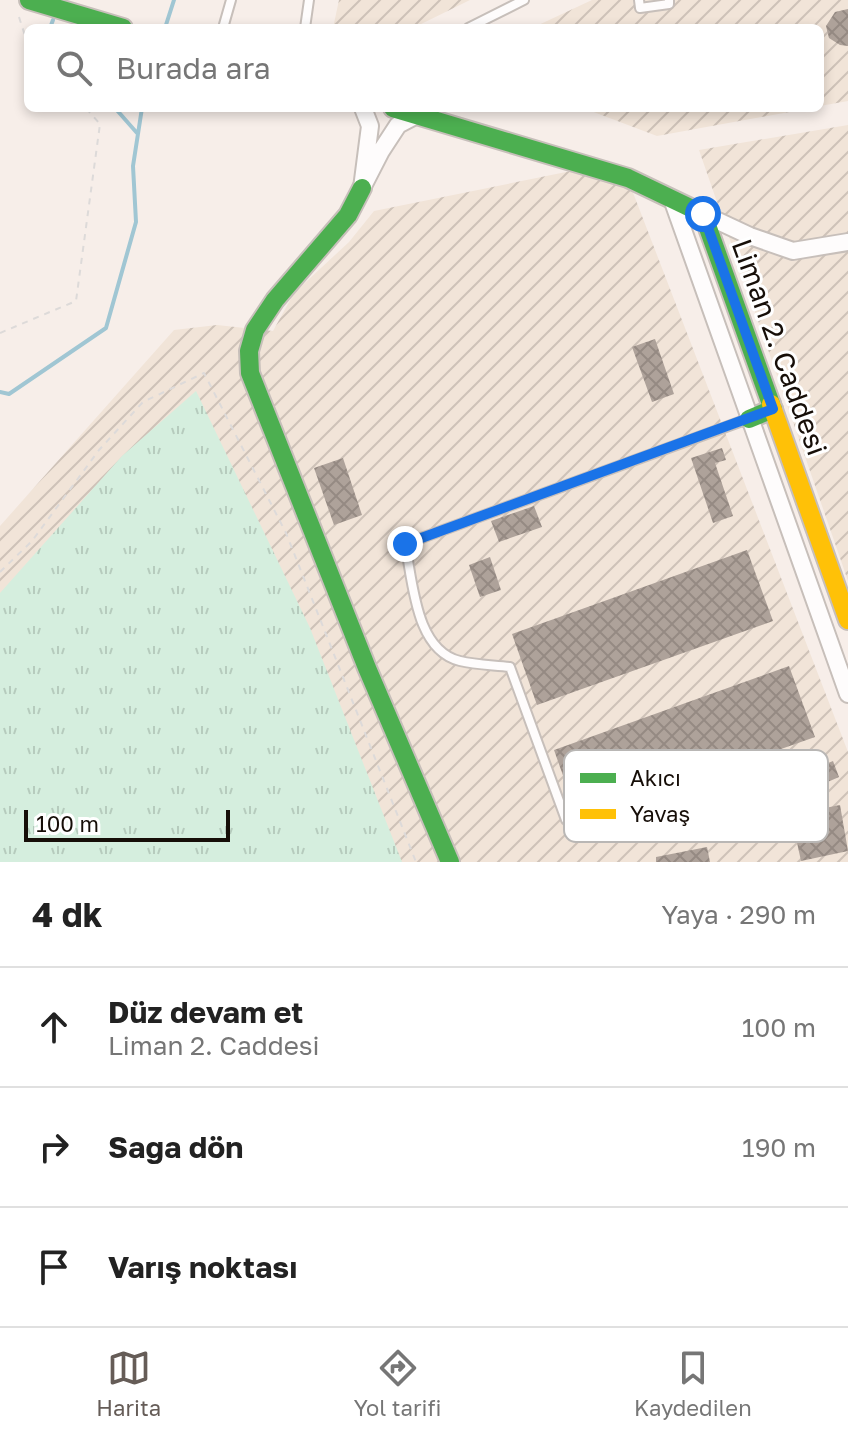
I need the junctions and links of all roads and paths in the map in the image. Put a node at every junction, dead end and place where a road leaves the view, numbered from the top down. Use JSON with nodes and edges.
{"nodes":[{"id":1,"x":231,"y":0,"type":"edge"},
{"id":2,"x":309,"y":0,"type":"edge"},
{"id":3,"x":524,"y":0,"type":"edge"},
{"id":4,"x":639,"y":0,"type":"edge"},
{"id":5,"x":669,"y":0,"type":"edge"},
{"id":6,"x":24,"y":7,"type":"edge"},
{"id":7,"x":104,"y":24,"type":"edge"},
{"id":8,"x":224,"y":24,"type":"edge"},
{"id":9,"x":306,"y":24,"type":"edge"},
{"id":10,"x":476,"y":24,"type":"edge"},
{"id":11,"x":90,"y":112,"type":"edge"},
{"id":12,"x":365,"y":112,"type":"edge"},
{"id":13,"x":407,"y":112,"type":"edge"},
{"id":14,"x":417,"y":115,"type":"junction"},
{"id":15,"x":362,"y":188,"type":"junction"},
{"id":16,"x":672,"y":199,"type":"junction"},
{"id":17,"x":703,"y":214,"type":"junction"},
{"id":18,"x":848,"y":242,"type":"edge"},
{"id":19,"x":0,"y":333,"type":"edge"},
{"id":20,"x":773,"y":409,"type":"junction"},
{"id":21,"x":749,"y":419,"type":"junction"},
{"id":22,"x":0,"y":572,"type":"edge"},
{"id":23,"x":848,"y":620,"type":"edge"},
{"id":24,"x":848,"y":694,"type":"edge"},
{"id":25,"x":564,"y":815,"type":"edge"},
{"id":26,"x":416,"y":862,"type":"edge"},
{"id":27,"x":450,"y":862,"type":"edge"}],
"edges":[{"from":1,"to":8,"type":"lane"},
{"from":2,"to":9,"type":"lane"},
{"from":3,"to":10,"type":"lane"},
{"from":4,"to":5,"type":"lane"},
{"from":6,"to":7,"type":"street"},
{"from":11,"to":19,"type":"path"},
{"from":12,"to":15,"type":"street"},
{"from":13,"to":14,"type":"street"},
{"from":14,"to":15,"type":"street"},
{"from":14,"to":16,"type":"street"},
{"from":15,"to":27,"type":"street"},
{"from":16,"to":17,"type":"street","name":"Liman 2. Caddesi"},
{"from":16,"to":21,"type":"street","name":"Liman 2. Caddesi"},
{"from":17,"to":18,"type":"street"},
{"from":17,"to":20,"type":"street","name":"Liman 2. Caddesi"},
{"from":20,"to":21,"type":"street"},
{"from":20,"to":23,"type":"street","name":"Liman 2. Caddesi"},
{"from":21,"to":24,"type":"street","name":"Liman 2. Caddesi"},
{"from":21,"to":25,"type":"lane"},
{"from":22,"to":26,"type":"path"}]}
